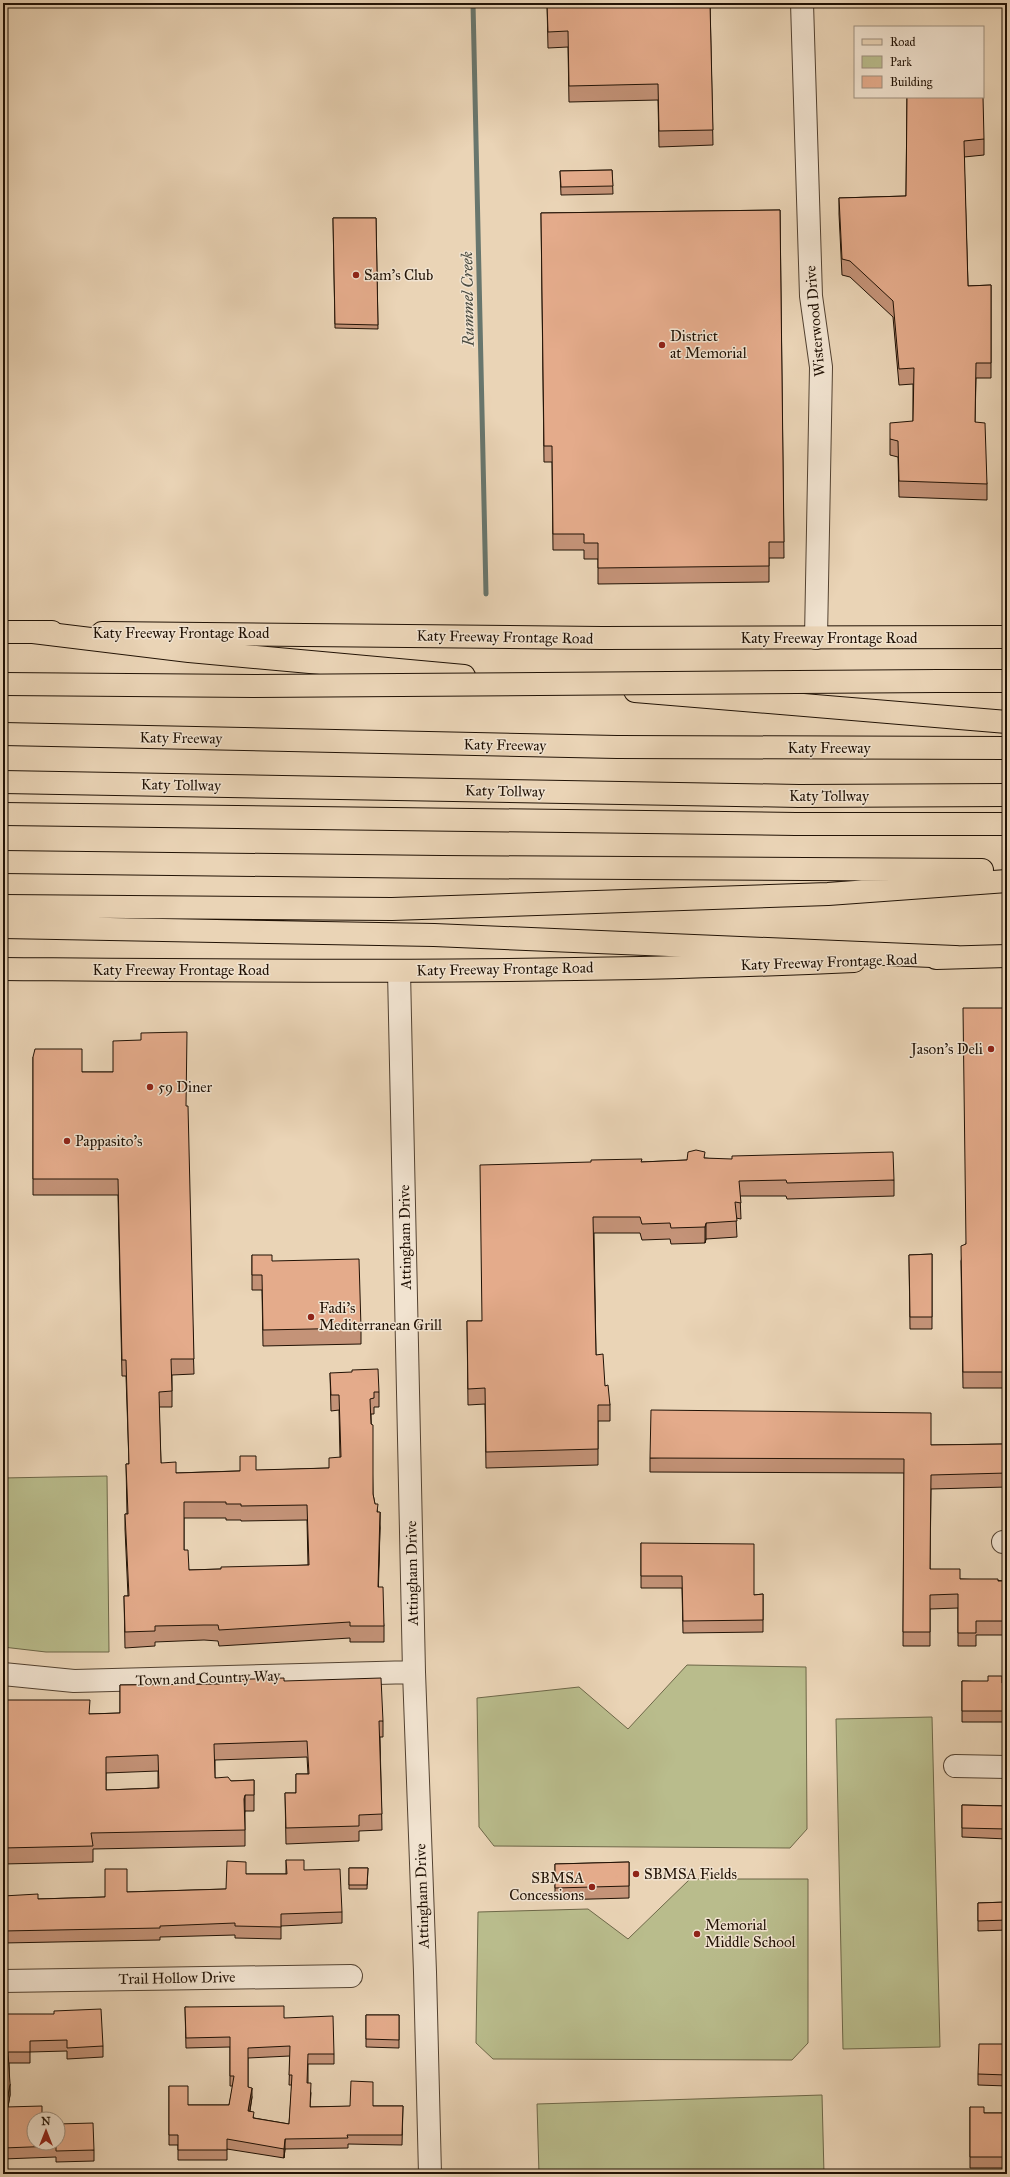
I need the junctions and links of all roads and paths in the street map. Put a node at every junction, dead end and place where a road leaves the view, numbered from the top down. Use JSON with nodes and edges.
{"nodes":[{"id":1,"x":802,"y":3,"type":"edge"},
{"id":2,"x":3,"y":632,"type":"edge"},
{"id":3,"x":33,"y":632,"type":"junction"},
{"id":4,"x":1007,"y":637,"type":"edge"},
{"id":5,"x":816,"y":638,"type":"junction"},
{"id":6,"x":1007,"y":680,"type":"edge"},
{"id":7,"x":3,"y":684,"type":"edge"},
{"id":8,"x":1007,"y":722,"type":"edge"},
{"id":9,"x":3,"y":734,"type":"edge"},
{"id":10,"x":1007,"y":748,"type":"edge"},
{"id":11,"x":3,"y":782,"type":"edge"},
{"id":12,"x":1007,"y":795,"type":"edge"},
{"id":13,"x":3,"y":814,"type":"edge"},
{"id":14,"x":1007,"y":824,"type":"edge"},
{"id":15,"x":3,"y":862,"type":"edge"},
{"id":16,"x":1007,"y":870,"type":"edge"},
{"id":17,"x":1007,"y":881,"type":"edge"},
{"id":18,"x":3,"y":906,"type":"edge"},
{"id":19,"x":3,"y":927,"type":"edge"},
{"id":20,"x":1007,"y":956,"type":"edge"},
{"id":21,"x":955,"y":957,"type":"junction"},
{"id":22,"x":3,"y":969,"type":"edge"},
{"id":23,"x":399,"y":971,"type":"junction"},
{"id":24,"x":414,"y":1672,"type":"junction"},
{"id":25,"x":3,"y":1674,"type":"edge"},
{"id":26,"x":955,"y":1766,"type":"dead end"},
{"id":27,"x":1007,"y":1767,"type":"edge"},
{"id":28,"x":351,"y":1976,"type":"dead end"},
{"id":29,"x":3,"y":1981,"type":"edge"},
{"id":30,"x":430,"y":2174,"type":"edge"}],
"edges":[{"from":1,"to":5,"type":"street","name":"Wisterwood Drive"},
{"from":2,"to":3,"type":"main road","name":"Katy Freeway Frontage Road"},
{"from":3,"to":5,"type":"main road","name":"Katy Freeway Frontage Road"},
{"from":3,"to":8,"type":"main road"},
{"from":4,"to":5,"type":"main road","name":"Katy Freeway Frontage Road"},
{"from":6,"to":7,"type":"main road","bridge":true},
{"from":9,"to":10,"type":"main road","name":"Katy Freeway"},
{"from":11,"to":12,"type":"main road","name":"Katy Tollway"},
{"from":13,"to":14,"type":"main road","name":"Katy Tollway"},
{"from":15,"to":16,"type":"main road"},
{"from":17,"to":18,"type":"main road"},
{"from":19,"to":21,"type":"main road"},
{"from":20,"to":21,"type":"main road","name":"Katy Freeway Frontage Road"},
{"from":21,"to":23,"type":"main road","name":"Katy Freeway Frontage Road"},
{"from":22,"to":23,"type":"main road","name":"Katy Freeway Frontage Road"},
{"from":23,"to":24,"type":"street","name":"Attingham Drive"},
{"from":24,"to":25,"type":"street","name":"Town and Country Way"},
{"from":24,"to":30,"type":"street","name":"Attingham Drive"},
{"from":26,"to":27,"type":"street"},
{"from":28,"to":29,"type":"street","name":"Trail Hollow Drive"}]}
